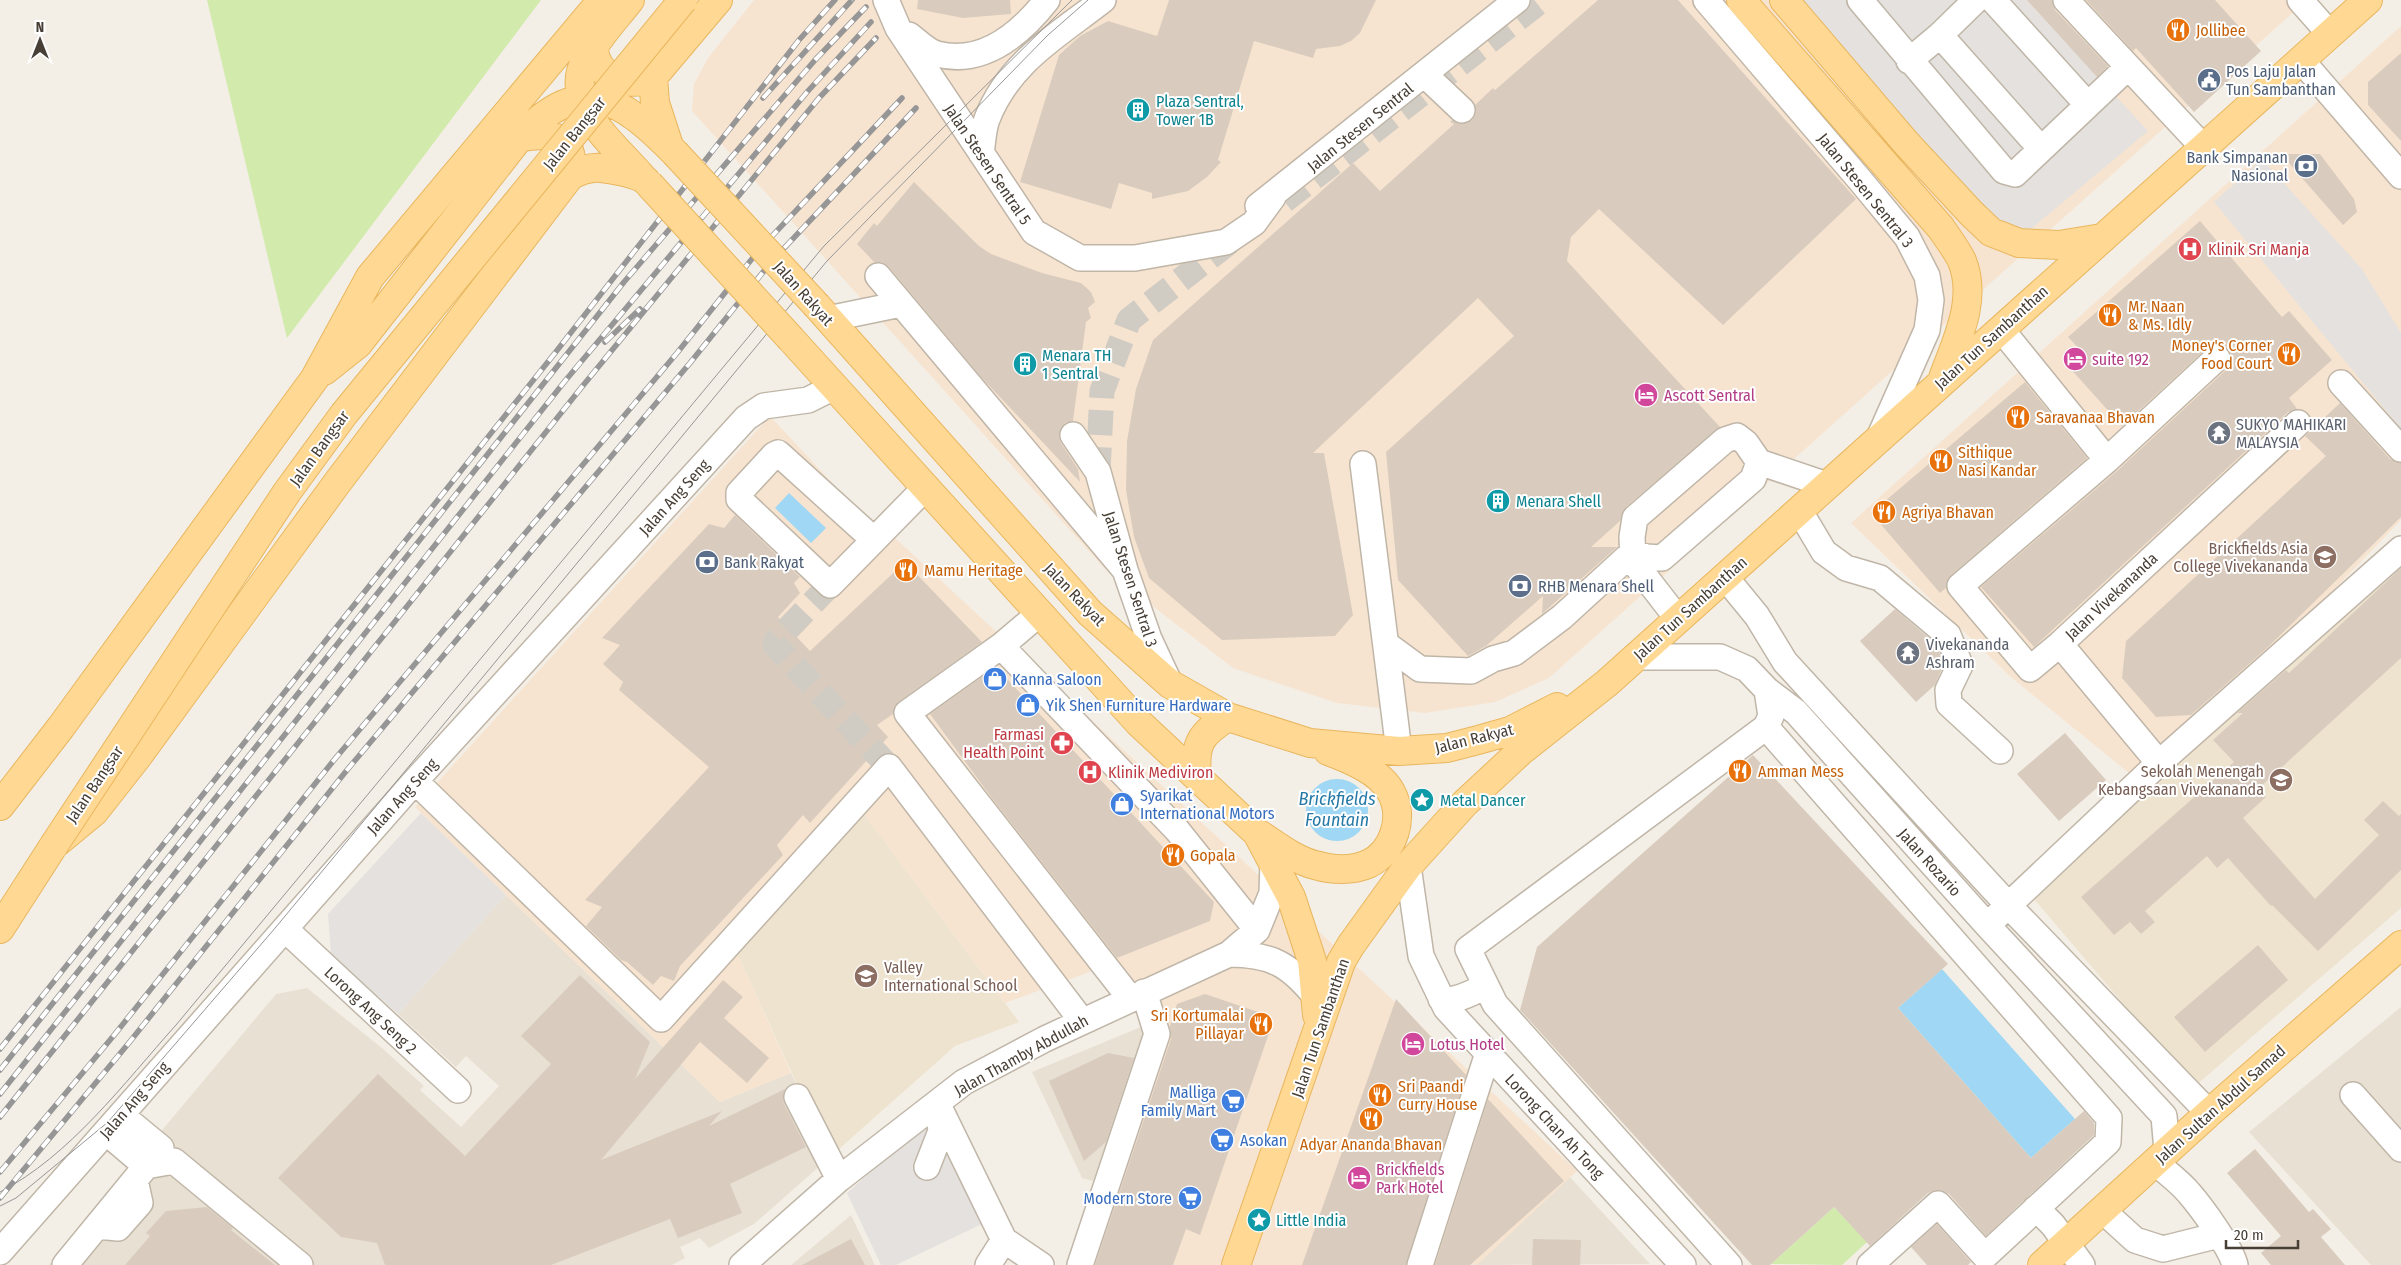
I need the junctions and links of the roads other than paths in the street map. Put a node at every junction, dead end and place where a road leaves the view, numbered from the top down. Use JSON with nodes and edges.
{"nodes":[{"id":1,"x":602,"y":0,"type":"edge"},
{"id":2,"x":630,"y":0,"type":"edge"},
{"id":3,"x":683,"y":0,"type":"edge"},
{"id":4,"x":718,"y":0,"type":"edge"},
{"id":5,"x":886,"y":0,"type":"edge"},
{"id":6,"x":1047,"y":0,"type":"edge"},
{"id":7,"x":1103,"y":0,"type":"edge"},
{"id":8,"x":1517,"y":0,"type":"edge"},
{"id":9,"x":1706,"y":0,"type":"edge"},
{"id":10,"x":1741,"y":0,"type":"edge"},
{"id":11,"x":1784,"y":0,"type":"edge"},
{"id":12,"x":1976,"y":0,"type":"edge"},
{"id":13,"x":1994,"y":0,"type":"edge"},
{"id":14,"x":2066,"y":0,"type":"edge"},
{"id":15,"x":2300,"y":0,"type":"edge"},
{"id":16,"x":2368,"y":0,"type":"edge"},
{"id":17,"x":1869,"y":4,"type":"edge"},
{"id":18,"x":898,"y":28,"type":"junction"},
{"id":19,"x":1940,"y":34,"type":"junction"},
{"id":20,"x":2330,"y":34,"type":"junction"},
{"id":21,"x":594,"y":48,"type":"junction"},
{"id":22,"x":2301,"y":60,"type":"junction"},
{"id":23,"x":1909,"y":61,"type":"junction"},
{"id":24,"x":2128,"y":67,"type":"junction"},
{"id":25,"x":1424,"y":75,"type":"junction"},
{"id":26,"x":654,"y":77,"type":"junction"},
{"id":27,"x":580,"y":99,"type":"junction"},
{"id":28,"x":2088,"y":104,"type":"junction"},
{"id":29,"x":1462,"y":110,"type":"dead end"},
{"id":30,"x":519,"y":138,"type":"junction"},
{"id":31,"x":2203,"y":147,"type":"junction"},
{"id":32,"x":2041,"y":149,"type":"junction"},
{"id":33,"x":673,"y":150,"type":"junction"},
{"id":34,"x":981,"y":153,"type":"junction"},
{"id":35,"x":570,"y":176,"type":"junction"},
{"id":36,"x":2401,"y":176,"type":"edge"},
{"id":37,"x":645,"y":180,"type":"junction"},
{"id":38,"x":2102,"y":238,"type":"junction"},
{"id":39,"x":1197,"y":246,"type":"joint"},
{"id":40,"x":878,"y":276,"type":"dead end"},
{"id":41,"x":901,"y":304,"type":"junction"},
{"id":42,"x":823,"y":313,"type":"junction"},
{"id":43,"x":2001,"y":329,"type":"junction"},
{"id":44,"x":2217,"y":358,"type":"dead end"},
{"id":45,"x":315,"y":378,"type":"junction"},
{"id":46,"x":1941,"y":382,"type":"junction"},
{"id":47,"x":2341,"y":384,"type":"dead end"},
{"id":48,"x":834,"y":387,"type":"junction"},
{"id":49,"x":2298,"y":423,"type":"dead end"},
{"id":50,"x":1073,"y":435,"type":"dead end"},
{"id":51,"x":1879,"y":438,"type":"junction"},
{"id":52,"x":2401,"y":449,"type":"edge"},
{"id":53,"x":2107,"y":460,"type":"junction"},
{"id":54,"x":1759,"y":462,"type":"junction"},
{"id":55,"x":1363,"y":464,"type":"dead end"},
{"id":56,"x":1827,"y":485,"type":"junction"},
{"id":57,"x":926,"y":487,"type":"junction"},
{"id":58,"x":1799,"y":510,"type":"junction"},
{"id":59,"x":873,"y":539,"type":"junction"},
{"id":60,"x":2401,"y":549,"type":"edge"},
{"id":61,"x":1633,"y":552,"type":"junction"},
{"id":62,"x":1125,"y":570,"type":"junction"},
{"id":63,"x":1725,"y":577,"type":"junction"},
{"id":64,"x":1040,"y":613,"type":"junction"},
{"id":65,"x":1678,"y":619,"type":"junction"},
{"id":66,"x":1386,"y":644,"type":"junction"},
{"id":67,"x":2060,"y":644,"type":"junction"},
{"id":68,"x":1001,"y":646,"type":"junction"},
{"id":69,"x":1635,"y":657,"type":"junction"},
{"id":70,"x":1607,"y":683,"type":"junction"},
{"id":71,"x":1170,"y":684,"type":"junction"},
{"id":72,"x":1767,"y":690,"type":"junction"},
{"id":73,"x":1228,"y":717,"type":"junction"},
{"id":74,"x":1766,"y":728,"type":"junction"},
{"id":75,"x":1310,"y":743,"type":"junction"},
{"id":76,"x":1399,"y":751,"type":"junction"},
{"id":77,"x":2000,"y":751,"type":"dead end"},
{"id":78,"x":2159,"y":763,"type":"junction"},
{"id":79,"x":1197,"y":777,"type":"junction"},
{"id":80,"x":415,"y":781,"type":"junction"},
{"id":81,"x":0,"y":806,"type":"edge"},
{"id":82,"x":1257,"y":833,"type":"junction"},
{"id":83,"x":54,"y":845,"type":"junction"},
{"id":84,"x":1273,"y":861,"type":"junction"},
{"id":85,"x":1408,"y":866,"type":"junction"},
{"id":86,"x":2009,"y":906,"type":"junction"},
{"id":87,"x":1987,"y":925,"type":"junction"},
{"id":88,"x":0,"y":929,"type":"edge"},
{"id":89,"x":284,"y":929,"type":"junction"},
{"id":90,"x":1257,"y":930,"type":"junction"},
{"id":91,"x":2401,"y":945,"type":"edge"},
{"id":92,"x":1229,"y":954,"type":"junction"},
{"id":93,"x":2023,"y":964,"type":"junction"},
{"id":94,"x":1486,"y":986,"type":"junction"},
{"id":95,"x":1996,"y":990,"type":"junction"},
{"id":96,"x":1137,"y":995,"type":"junction"},
{"id":97,"x":1316,"y":997,"type":"junction"},
{"id":98,"x":1441,"y":999,"type":"junction"},
{"id":99,"x":1082,"y":1021,"type":"junction"},
{"id":100,"x":1318,"y":1032,"type":"junction"},
{"id":101,"x":1488,"y":1053,"type":"junction"},
{"id":102,"x":458,"y":1090,"type":"dead end"},
{"id":103,"x":2353,"y":1094,"type":"dead end"},
{"id":104,"x":797,"y":1096,"type":"dead end"},
{"id":105,"x":1582,"y":1102,"type":"junction"},
{"id":106,"x":937,"y":1103,"type":"junction"},
{"id":107,"x":2208,"y":1113,"type":"junction"},
{"id":108,"x":113,"y":1124,"type":"junction"},
{"id":109,"x":1564,"y":1136,"type":"junction"},
{"id":110,"x":2401,"y":1149,"type":"edge"},
{"id":111,"x":2161,"y":1157,"type":"junction"},
{"id":112,"x":927,"y":1167,"type":"dead end"},
{"id":113,"x":140,"y":1173,"type":"junction"},
{"id":114,"x":838,"y":1179,"type":"junction"},
{"id":115,"x":2036,"y":1208,"type":"junction"},
{"id":116,"x":2102,"y":1210,"type":"junction"},
{"id":117,"x":2219,"y":1235,"type":"junction"},
{"id":118,"x":1004,"y":1240,"type":"junction"},
{"id":119,"x":2066,"y":1243,"type":"junction"},
{"id":120,"x":0,"y":1252,"type":"edge"},
{"id":121,"x":1988,"y":1261,"type":"edge"},
{"id":122,"x":1239,"y":1264,"type":"edge"},
{"id":123,"x":65,"y":1265,"type":"edge"},
{"id":124,"x":300,"y":1265,"type":"edge"},
{"id":125,"x":742,"y":1265,"type":"edge"},
{"id":126,"x":988,"y":1265,"type":"edge"},
{"id":127,"x":1041,"y":1265,"type":"edge"},
{"id":128,"x":1080,"y":1265,"type":"edge"},
{"id":129,"x":1420,"y":1265,"type":"edge"},
{"id":130,"x":1683,"y":1265,"type":"edge"},
{"id":131,"x":1729,"y":1265,"type":"edge"},
{"id":132,"x":1870,"y":1265,"type":"edge"},
{"id":133,"x":2042,"y":1265,"type":"edge"},
{"id":134,"x":2082,"y":1265,"type":"edge"},
{"id":135,"x":2235,"y":1265,"type":"edge"}],
"edges":[{"from":1,"to":45,"type":"main road"},
{"from":2,"to":21,"type":"main road"},
{"from":3,"to":83,"type":"main road","name":"Jalan Bangsar","bridge":true},
{"from":4,"to":26,"type":"main road"},
{"from":5,"to":18,"type":"street","name":"Jalan Stesen Sentral 5"},
{"from":6,"to":18,"type":"street"},
{"from":7,"to":34,"type":"street"},
{"from":8,"to":25,"type":"street","name":"Jalan Stesen Sentral"},
{"from":9,"to":51,"type":"street","name":"Jalan Stesen Sentral 3"},
{"from":10,"to":46,"type":"main road"},
{"from":11,"to":38,"type":"main road"},
{"from":12,"to":19,"type":"street"},
{"from":13,"to":28,"type":"street"},
{"from":14,"to":24,"type":"street"},
{"from":15,"to":20,"type":"street"},
{"from":16,"to":20,"type":"main road","name":"Jalan Tun Sambanthan"},
{"from":17,"to":23,"type":"street"},
{"from":18,"to":34,"type":"street","name":"Jalan Stesen Sentral 5"},
{"from":19,"to":23,"type":"street"},
{"from":19,"to":32,"type":"street"},
{"from":20,"to":22,"type":"main road","name":"Jalan Tun Sambanthan"},
{"from":21,"to":26,"type":"main road"},
{"from":21,"to":27,"type":"main road"},
{"from":22,"to":31,"type":"main road","name":"Jalan Tun Sambanthan"},
{"from":22,"to":36,"type":"street"},
{"from":23,"to":32,"type":"street"},
{"from":24,"to":28,"type":"street"},
{"from":24,"to":31,"type":"street"},
{"from":25,"to":29,"type":"street"},
{"from":25,"to":39,"type":"street","name":"Jalan Stesen Sentral"},
{"from":26,"to":33,"type":"main road"},
{"from":27,"to":30,"type":"main road"},
{"from":27,"to":33,"type":"main road","name":"Jalan Rakyat"},
{"from":27,"to":37,"type":"main road"},
{"from":28,"to":32,"type":"street"},
{"from":30,"to":35,"type":"main road"},
{"from":30,"to":45,"type":"main road"},
{"from":31,"to":38,"type":"main road","name":"Jalan Tun Sambanthan"},
{"from":33,"to":42,"type":"main road","name":"Jalan Rakyat","bridge":true},
{"from":34,"to":39,"type":"street","name":"Jalan Stesen Sentral 5"},
{"from":35,"to":37,"type":"main road"},
{"from":35,"to":83,"type":"main road"},
{"from":37,"to":48,"type":"main road","bridge":true},
{"from":38,"to":43,"type":"main road","name":"Jalan Tun Sambanthan"},
{"from":40,"to":41,"type":"street"},
{"from":41,"to":42,"type":"street"},
{"from":41,"to":62,"type":"street"},
{"from":42,"to":71,"type":"main road","name":"Jalan Rakyat"},
{"from":43,"to":46,"type":"main road","name":"Jalan Tun Sambanthan"},
{"from":43,"to":53,"type":"street"},
{"from":44,"to":53,"type":"street"},
{"from":45,"to":81,"type":"main road"},
{"from":46,"to":51,"type":"main road","name":"Jalan Tun Sambanthan"},
{"from":47,"to":52,"type":"street"},
{"from":48,"to":57,"type":"main road"},
{"from":48,"to":80,"type":"street","name":"Jalan Ang Seng"},
{"from":49,"to":67,"type":"street","name":"Jalan Vivekananda"},
{"from":50,"to":62,"type":"street","name":"Jalan Stesen Sentral 3"},
{"from":51,"to":56,"type":"main road","name":"Jalan Tun Sambanthan"},
{"from":53,"to":67,"type":"street"},
{"from":54,"to":56,"type":"street"},
{"from":54,"to":61,"type":"street"},
{"from":54,"to":61,"type":"street"},
{"from":55,"to":66,"type":"street"},
{"from":56,"to":58,"type":"main road","name":"Jalan Tun Sambanthan"},
{"from":57,"to":59,"type":"street"},
{"from":57,"to":64,"type":"main road"},
{"from":58,"to":63,"type":"main road","name":"Jalan Tun Sambanthan"},
{"from":58,"to":77,"type":"street"},
{"from":59,"to":59,"type":"street"},
{"from":60,"to":78,"type":"street"},
{"from":61,"to":65,"type":"street"},
{"from":61,"to":66,"type":"street"},
{"from":62,"to":71,"type":"street","name":"Jalan Stesen Sentral 3"},
{"from":63,"to":65,"type":"main road","name":"Jalan Tun Sambanthan"},
{"from":63,"to":86,"type":"street","name":"Jalan Rozario"},
{"from":64,"to":68,"type":"street"},
{"from":64,"to":79,"type":"main road"},
{"from":65,"to":69,"type":"main road","name":"Jalan Tun Sambanthan"},
{"from":66,"to":76,"type":"street"},
{"from":67,"to":78,"type":"street","name":"Jalan Vivekananda"},
{"from":68,"to":90,"type":"street"},
{"from":68,"to":96,"type":"street"},
{"from":69,"to":70,"type":"main road","name":"Jalan Tun Sambanthan"},
{"from":69,"to":72,"type":"street","name":"Jalan Rozario"},
{"from":70,"to":76,"type":"main road","name":"Jalan Rakyat"},
{"from":70,"to":85,"type":"main road","name":"Jalan Tun Sambanthan"},
{"from":71,"to":73,"type":"main road","name":"Jalan Rakyat"},
{"from":72,"to":74,"type":"street"},
{"from":72,"to":87,"type":"street","name":"Jalan Rozario"},
{"from":73,"to":75,"type":"main road","name":"Jalan Rakyat"},
{"from":73,"to":79,"type":"main road"},
{"from":74,"to":94,"type":"street"},
{"from":74,"to":95,"type":"street"},
{"from":75,"to":76,"type":"main road","name":"Jalan Rakyat"},
{"from":75,"to":82,"type":"main road"},
{"from":78,"to":86,"type":"street"},
{"from":79,"to":82,"type":"main road"},
{"from":80,"to":89,"type":"street","name":"Jalan Ang Seng"},
{"from":80,"to":99,"type":"street"},
{"from":82,"to":84,"type":"main road"},
{"from":83,"to":88,"type":"main road","name":"Jalan Bangsar"},
{"from":84,"to":90,"type":"street","name":"Jalan Thamby Abdullah"},
{"from":84,"to":97,"type":"main road"},
{"from":85,"to":98,"type":"street","name":"Lorong Chan Ah Tong"},
{"from":85,"to":100,"type":"main road","name":"Jalan Tun Sambanthan"},
{"from":86,"to":87,"type":"street"},
{"from":86,"to":107,"type":"street","name":"Jalan Rozario"},
{"from":87,"to":93,"type":"street","name":"Jalan Rozario"},
{"from":89,"to":102,"type":"street","name":"Lorong Ang Seng 2"},
{"from":89,"to":108,"type":"street","name":"Jalan Ang Seng"},
{"from":90,"to":92,"type":"street","name":"Jalan Thamby Abdullah"},
{"from":91,"to":107,"type":"main road","name":"Jalan Sultan Abdul Samad"},
{"from":92,"to":96,"type":"street","name":"Jalan Thamby Abdullah"},
{"from":92,"to":97,"type":"street","name":"Jalan Thamby Abdullah"},
{"from":93,"to":95,"type":"street"},
{"from":93,"to":111,"type":"street","name":"Jalan Rozario"},
{"from":94,"to":98,"type":"street"},
{"from":94,"to":105,"type":"street"},
{"from":95,"to":115,"type":"street"},
{"from":96,"to":99,"type":"street","name":"Jalan Thamby Abdullah"},
{"from":96,"to":128,"type":"street"},
{"from":97,"to":100,"type":"main road"},
{"from":98,"to":101,"type":"street","name":"Lorong Chan Ah Tong"},
{"from":99,"to":106,"type":"street","name":"Jalan Thamby Abdullah"},
{"from":100,"to":122,"type":"main road","name":"Jalan Tun Sambanthan"},
{"from":101,"to":109,"type":"street","name":"Lorong Chan Ah Tong"},
{"from":101,"to":129,"type":"street"},
{"from":103,"to":110,"type":"street"},
{"from":104,"to":114,"type":"street"},
{"from":105,"to":109,"type":"street"},
{"from":105,"to":131,"type":"street"},
{"from":106,"to":112,"type":"street"},
{"from":106,"to":114,"type":"street","name":"Jalan Thamby Abdullah"},
{"from":106,"to":118,"type":"street"},
{"from":107,"to":111,"type":"main road","name":"Jalan Sultan Abdul Samad"},
{"from":108,"to":113,"type":"street"},
{"from":108,"to":120,"type":"street","name":"Jalan Ang Seng"},
{"from":109,"to":130,"type":"street","name":"Lorong Chan Ah Tong"},
{"from":111,"to":116,"type":"main road","name":"Jalan Sultan Abdul Samad"},
{"from":111,"to":117,"type":"street"},
{"from":113,"to":123,"type":"street"},
{"from":113,"to":124,"type":"street"},
{"from":114,"to":125,"type":"street","name":"Jalan Thamby Abdullah"},
{"from":115,"to":119,"type":"street"},
{"from":115,"to":121,"type":"street"},
{"from":116,"to":117,"type":"street"},
{"from":116,"to":119,"type":"main road","name":"Jalan Sultan Abdul Samad"},
{"from":117,"to":135,"type":"street"},
{"from":118,"to":126,"type":"street"},
{"from":118,"to":127,"type":"street"},
{"from":119,"to":133,"type":"main road","name":"Jalan Sultan Abdul Samad"},
{"from":119,"to":134,"type":"street"},
{"from":121,"to":132,"type":"street"}]}
